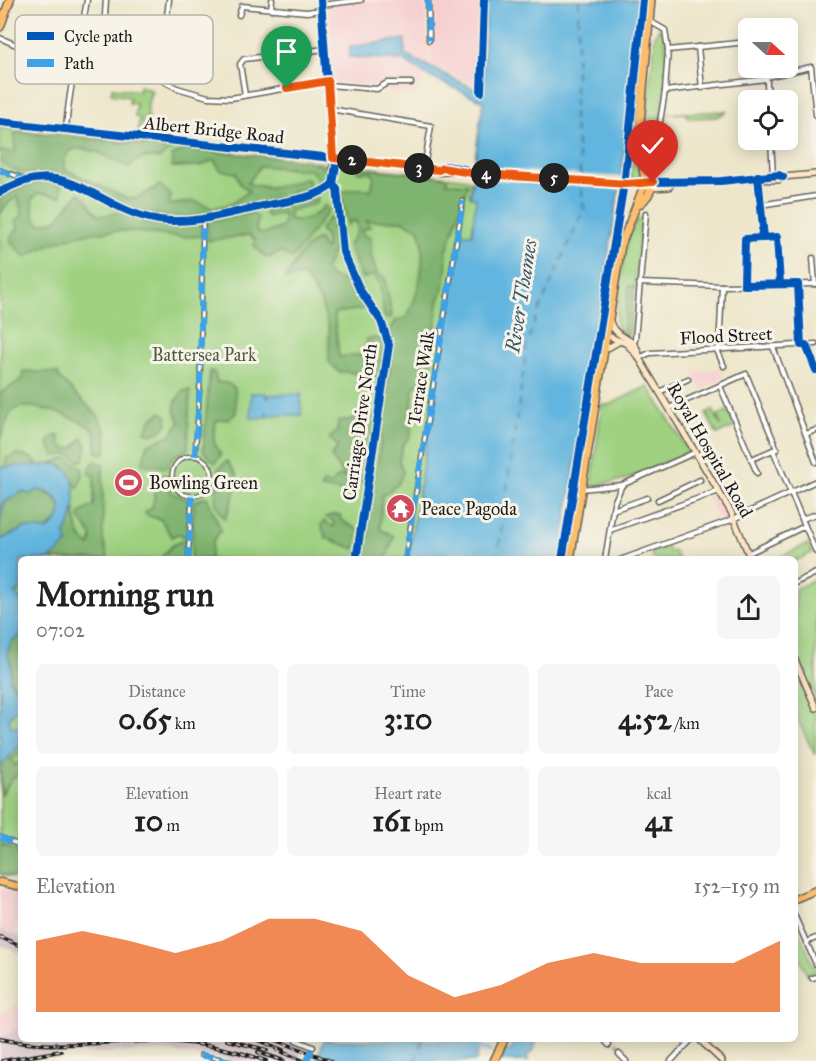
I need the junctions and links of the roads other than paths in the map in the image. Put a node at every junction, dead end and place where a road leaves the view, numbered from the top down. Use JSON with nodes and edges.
{"nodes":[{"id":1,"x":10,"y":0,"type":"edge"},
{"id":2,"x":87,"y":0,"type":"edge"},
{"id":3,"x":106,"y":0,"type":"edge"},
{"id":4,"x":169,"y":0,"type":"edge"},
{"id":5,"x":272,"y":0,"type":"edge"},
{"id":6,"x":361,"y":0,"type":"edge"},
{"id":7,"x":428,"y":0,"type":"edge"},
{"id":8,"x":651,"y":0,"type":"edge"},
{"id":9,"x":321,"y":5,"type":"edge"},
{"id":10,"x":271,"y":9,"type":"junction"},
{"id":11,"x":84,"y":15,"type":"edge"},
{"id":12,"x":106,"y":15,"type":"edge"},
{"id":13,"x":167,"y":15,"type":"edge"},
{"id":14,"x":239,"y":15,"type":"dead end"},
{"id":15,"x":651,"y":22,"type":"junction"},
{"id":16,"x":0,"y":27,"type":"edge"},
{"id":17,"x":0,"y":38,"type":"edge"},
{"id":18,"x":429,"y":40,"type":"dead end"},
{"id":19,"x":738,"y":43,"type":"edge"},
{"id":20,"x":15,"y":44,"type":"edge"},
{"id":21,"x":698,"y":48,"type":"junction"},
{"id":22,"x":325,"y":49,"type":"junction"},
{"id":23,"x":668,"y":50,"type":"junction"},
{"id":24,"x":798,"y":69,"type":"edge"},
{"id":25,"x":766,"y":78,"type":"joint"},
{"id":26,"x":328,"y":83,"type":"junction"},
{"id":27,"x":411,"y":83,"type":"dead end"},
{"id":28,"x":72,"y":84,"type":"edge"},
{"id":29,"x":172,"y":84,"type":"edge"},
{"id":30,"x":814,"y":86,"type":"edge"},
{"id":31,"x":702,"y":88,"type":"junction"},
{"id":32,"x":767,"y":90,"type":"edge"},
{"id":33,"x":665,"y":91,"type":"junction"},
{"id":34,"x":245,"y":95,"type":"junction"},
{"id":35,"x":330,"y":110,"type":"junction"},
{"id":36,"x":816,"y":116,"type":"edge"},
{"id":37,"x":0,"y":122,"type":"edge"},
{"id":38,"x":66,"y":130,"type":"junction"},
{"id":39,"x":772,"y":150,"type":"edge"},
{"id":40,"x":645,"y":156,"type":"junction"},
{"id":41,"x":333,"y":158,"type":"junction"},
{"id":42,"x":424,"y":168,"type":"junction"},
{"id":43,"x":0,"y":170,"type":"edge"},
{"id":44,"x":816,"y":174,"type":"edge"},
{"id":45,"x":758,"y":178,"type":"junction"},
{"id":46,"x":773,"y":178,"type":"junction"},
{"id":47,"x":25,"y":179,"type":"junction"},
{"id":48,"x":649,"y":185,"type":"junction"},
{"id":49,"x":0,"y":192,"type":"edge"},
{"id":50,"x":315,"y":193,"type":"dead end"},
{"id":51,"x":816,"y":196,"type":"edge"},
{"id":52,"x":463,"y":201,"type":"dead end"},
{"id":53,"x":760,"y":205,"type":"junction"},
{"id":54,"x":632,"y":216,"type":"junction"},
{"id":55,"x":203,"y":218,"type":"junction"},
{"id":56,"x":340,"y":227,"type":"dead end"},
{"id":57,"x":762,"y":230,"type":"dead end"},
{"id":58,"x":813,"y":258,"type":"dead end"},
{"id":59,"x":639,"y":283,"type":"junction"},
{"id":60,"x":780,"y":284,"type":"junction"},
{"id":61,"x":798,"y":284,"type":"junction"},
{"id":62,"x":815,"y":284,"type":"edge"},
{"id":63,"x":744,"y":285,"type":"junction"},
{"id":64,"x":722,"y":286,"type":"junction"},
{"id":65,"x":609,"y":316,"type":"junction"},
{"id":66,"x":606,"y":335,"type":"junction"},
{"id":67,"x":620,"y":341,"type":"junction"},
{"id":68,"x":816,"y":344,"type":"edge"},
{"id":69,"x":632,"y":345,"type":"junction"},
{"id":70,"x":803,"y":345,"type":"junction"},
{"id":71,"x":773,"y":347,"type":"junction"},
{"id":72,"x":718,"y":350,"type":"junction"},
{"id":73,"x":603,"y":351,"type":"junction"},
{"id":74,"x":639,"y":358,"type":"junction"},
{"id":75,"x":724,"y":366,"type":"dead end"},
{"id":76,"x":816,"y":370,"type":"edge"},
{"id":77,"x":688,"y":379,"type":"dead end"},
{"id":78,"x":720,"y":386,"type":"junction"},
{"id":79,"x":659,"y":392,"type":"junction"},
{"id":80,"x":669,"y":408,"type":"junction"},
{"id":81,"x":816,"y":430,"type":"edge"},
{"id":82,"x":806,"y":434,"type":"junction"},
{"id":83,"x":773,"y":450,"type":"junction"},
{"id":84,"x":696,"y":452,"type":"junction"},
{"id":85,"x":195,"y":456,"type":"junction"},
{"id":86,"x":752,"y":459,"type":"junction"},
{"id":87,"x":816,"y":461,"type":"edge"},
{"id":88,"x":758,"y":473,"type":"dead end"},
{"id":89,"x":700,"y":480,"type":"dead end"},
{"id":90,"x":816,"y":481,"type":"edge"},
{"id":91,"x":622,"y":485,"type":"junction"},
{"id":92,"x":581,"y":489,"type":"junction"},
{"id":93,"x":719,"y":491,"type":"junction"},
{"id":94,"x":791,"y":492,"type":"junction"},
{"id":95,"x":192,"y":496,"type":"junction"},
{"id":96,"x":647,"y":498,"type":"dead end"},
{"id":97,"x":658,"y":500,"type":"dead end"},
{"id":98,"x":613,"y":510,"type":"junction"},
{"id":99,"x":816,"y":514,"type":"edge"},
{"id":100,"x":734,"y":518,"type":"junction"},
{"id":101,"x":802,"y":519,"type":"junction"},
{"id":102,"x":805,"y":526,"type":"junction"},
{"id":103,"x":610,"y":530,"type":"junction"},
{"id":104,"x":816,"y":552,"type":"edge"},
{"id":105,"x":188,"y":556,"type":"edge"},
{"id":106,"x":357,"y":556,"type":"edge"},
{"id":107,"x":406,"y":556,"type":"edge"},
{"id":108,"x":571,"y":556,"type":"edge"},
{"id":109,"x":606,"y":556,"type":"edge"},
{"id":110,"x":631,"y":556,"type":"edge"},
{"id":111,"x":750,"y":556,"type":"edge"},
{"id":112,"x":816,"y":573,"type":"edge"},
{"id":113,"x":798,"y":582,"type":"edge"},
{"id":114,"x":798,"y":667,"type":"edge"},
{"id":115,"x":816,"y":708,"type":"edge"},
{"id":116,"x":0,"y":837,"type":"edge"},
{"id":117,"x":18,"y":845,"type":"edge"},
{"id":118,"x":0,"y":882,"type":"edge"},
{"id":119,"x":18,"y":886,"type":"edge"},
{"id":120,"x":816,"y":890,"type":"edge"},
{"id":121,"x":798,"y":898,"type":"edge"},
{"id":122,"x":798,"y":924,"type":"edge"},
{"id":123,"x":816,"y":938,"type":"edge"},
{"id":124,"x":806,"y":942,"type":"junction"},
{"id":125,"x":816,"y":964,"type":"edge"},
{"id":126,"x":300,"y":1042,"type":"edge"},
{"id":127,"x":503,"y":1042,"type":"edge"},
{"id":128,"x":689,"y":1042,"type":"edge"},
{"id":129,"x":702,"y":1042,"type":"edge"},
{"id":130,"x":312,"y":1048,"type":"dead end"},
{"id":131,"x":619,"y":1054,"type":"tunnel mouth"},
{"id":132,"x":201,"y":1055,"type":"dead end"},
{"id":133,"x":231,"y":1061,"type":"edge"},
{"id":134,"x":494,"y":1061,"type":"edge"},
{"id":135,"x":626,"y":1061,"type":"edge"},
{"id":136,"x":670,"y":1061,"type":"edge"},
{"id":137,"x":722,"y":1061,"type":"edge"}],
"edges":[{"from":1,"to":16,"type":"highway"},
{"from":2,"to":11,"type":"street"},
{"from":3,"to":12,"type":"street"},
{"from":4,"to":13,"type":"street"},
{"from":5,"to":10,"type":"street"},
{"from":6,"to":9,"type":"street"},
{"from":7,"to":18,"type":"street"},
{"from":8,"to":15,"type":"highway"},
{"from":9,"to":10,"type":"street"},
{"from":9,"to":22,"type":"street"},
{"from":10,"to":14,"type":"street"},
{"from":15,"to":23,"type":"street"},
{"from":15,"to":40,"type":"highway"},
{"from":17,"to":20,"type":"street"},
{"from":19,"to":21,"type":"street"},
{"from":21,"to":23,"type":"street"},
{"from":21,"to":31,"type":"street"},
{"from":22,"to":26,"type":"street"},
{"from":22,"to":34,"type":"street"},
{"from":23,"to":33,"type":"street"},
{"from":24,"to":30,"type":"street"},
{"from":25,"to":31,"type":"street"},
{"from":25,"to":32,"type":"street"},
{"from":26,"to":27,"type":"street"},
{"from":26,"to":34,"type":"street"},
{"from":26,"to":35,"type":"street"},
{"from":28,"to":38,"type":"street"},
{"from":29,"to":34,"type":"street"},
{"from":30,"to":36,"type":"street"},
{"from":31,"to":33,"type":"street"},
{"from":33,"to":40,"type":"street"},
{"from":35,"to":41,"type":"street"},
{"from":35,"to":42,"type":"street"},
{"from":37,"to":38,"type":"main road","name":"Albert Bridge Road"},
{"from":38,"to":41,"type":"main road","name":"Albert Bridge Road"},
{"from":39,"to":46,"type":"street"},
{"from":40,"to":48,"type":"highway"},
{"from":41,"to":42,"type":"main road","name":"Albert Bridge Road"},
{"from":42,"to":48,"type":"main road","name":"Albert Bridge Road"},
{"from":43,"to":47,"type":"street"},
{"from":44,"to":46,"type":"main road"},
{"from":45,"to":46,"type":"main road"},
{"from":45,"to":48,"type":"main road"},
{"from":45,"to":53,"type":"street"},
{"from":47,"to":49,"type":"street"},
{"from":47,"to":55,"type":"street"},
{"from":48,"to":54,"type":"highway"},
{"from":50,"to":55,"type":"street"},
{"from":51,"to":53,"type":"street"},
{"from":52,"to":107,"type":"street","name":"Terrace Walk"},
{"from":53,"to":57,"type":"street"},
{"from":54,"to":59,"type":"street"},
{"from":54,"to":65,"type":"highway"},
{"from":55,"to":85,"type":"street"},
{"from":56,"to":106,"type":"street","name":"Carriage Drive North"},
{"from":58,"to":62,"type":"street"},
{"from":59,"to":64,"type":"street"},
{"from":59,"to":69,"type":"street"},
{"from":60,"to":61,"type":"street"},
{"from":60,"to":63,"type":"street"},
{"from":60,"to":63,"type":"street"},
{"from":61,"to":62,"type":"street"},
{"from":61,"to":70,"type":"street"},
{"from":63,"to":64,"type":"street"},
{"from":64,"to":72,"type":"street"},
{"from":65,"to":66,"type":"highway"},
{"from":65,"to":69,"type":"main road","name":"Royal Hospital Road"},
{"from":66,"to":67,"type":"main road","name":"Royal Hospital Road"},
{"from":66,"to":73,"type":"highway"},
{"from":67,"to":69,"type":"main road","name":"Royal Hospital Road"},
{"from":67,"to":73,"type":"main road"},
{"from":68,"to":70,"type":"street","name":"Flood Street"},
{"from":69,"to":74,"type":"main road","name":"Royal Hospital Road"},
{"from":70,"to":71,"type":"street","name":"Flood Street"},
{"from":70,"to":76,"type":"street"},
{"from":71,"to":72,"type":"street","name":"Flood Street"},
{"from":71,"to":82,"type":"street"},
{"from":72,"to":74,"type":"street","name":"Flood Street"},
{"from":72,"to":75,"type":"street"},
{"from":73,"to":92,"type":"highway"},
{"from":74,"to":79,"type":"main road","name":"Royal Hospital Road"},
{"from":77,"to":79,"type":"street"},
{"from":78,"to":80,"type":"street"},
{"from":78,"to":83,"type":"street"},
{"from":78,"to":86,"type":"street"},
{"from":79,"to":80,"type":"main road","name":"Royal Hospital Road"},
{"from":80,"to":84,"type":"main road","name":"Royal Hospital Road"},
{"from":81,"to":82,"type":"street"},
{"from":82,"to":87,"type":"street"},
{"from":83,"to":86,"type":"street"},
{"from":83,"to":94,"type":"street"},
{"from":84,"to":91,"type":"street"},
{"from":84,"to":93,"type":"main road","name":"Royal Hospital Road"},
{"from":85,"to":95,"type":"street"},
{"from":85,"to":95,"type":"street"},
{"from":86,"to":88,"type":"street"},
{"from":89,"to":97,"type":"street"},
{"from":90,"to":94,"type":"street"},
{"from":91,"to":92,"type":"street"},
{"from":91,"to":98,"type":"street"},
{"from":92,"to":108,"type":"highway"},
{"from":93,"to":100,"type":"main road","name":"Royal Hospital Road"},
{"from":93,"to":103,"type":"street"},
{"from":94,"to":100,"type":"street"},
{"from":94,"to":101,"type":"street"},
{"from":95,"to":105,"type":"street"},
{"from":96,"to":98,"type":"street"},
{"from":98,"to":103,"type":"street"},
{"from":99,"to":101,"type":"street"},
{"from":100,"to":110,"type":"street"},
{"from":100,"to":111,"type":"main road","name":"Royal Hospital Road"},
{"from":101,"to":102,"type":"street"},
{"from":102,"to":104,"type":"street"},
{"from":102,"to":111,"type":"street"},
{"from":103,"to":109,"type":"street"},
{"from":112,"to":113,"type":"street"},
{"from":114,"to":115,"type":"main road"},
{"from":116,"to":117,"type":"street"},
{"from":118,"to":119,"type":"main road"},
{"from":120,"to":121,"type":"main road"},
{"from":122,"to":124,"type":"street"},
{"from":123,"to":124,"type":"street"},
{"from":124,"to":125,"type":"street"},
{"from":126,"to":130,"type":"street"},
{"from":127,"to":134,"type":"highway"},
{"from":128,"to":136,"type":"street"},
{"from":129,"to":137,"type":"main road"},
{"from":131,"to":135,"type":"street"},
{"from":132,"to":133,"type":"street"}]}
